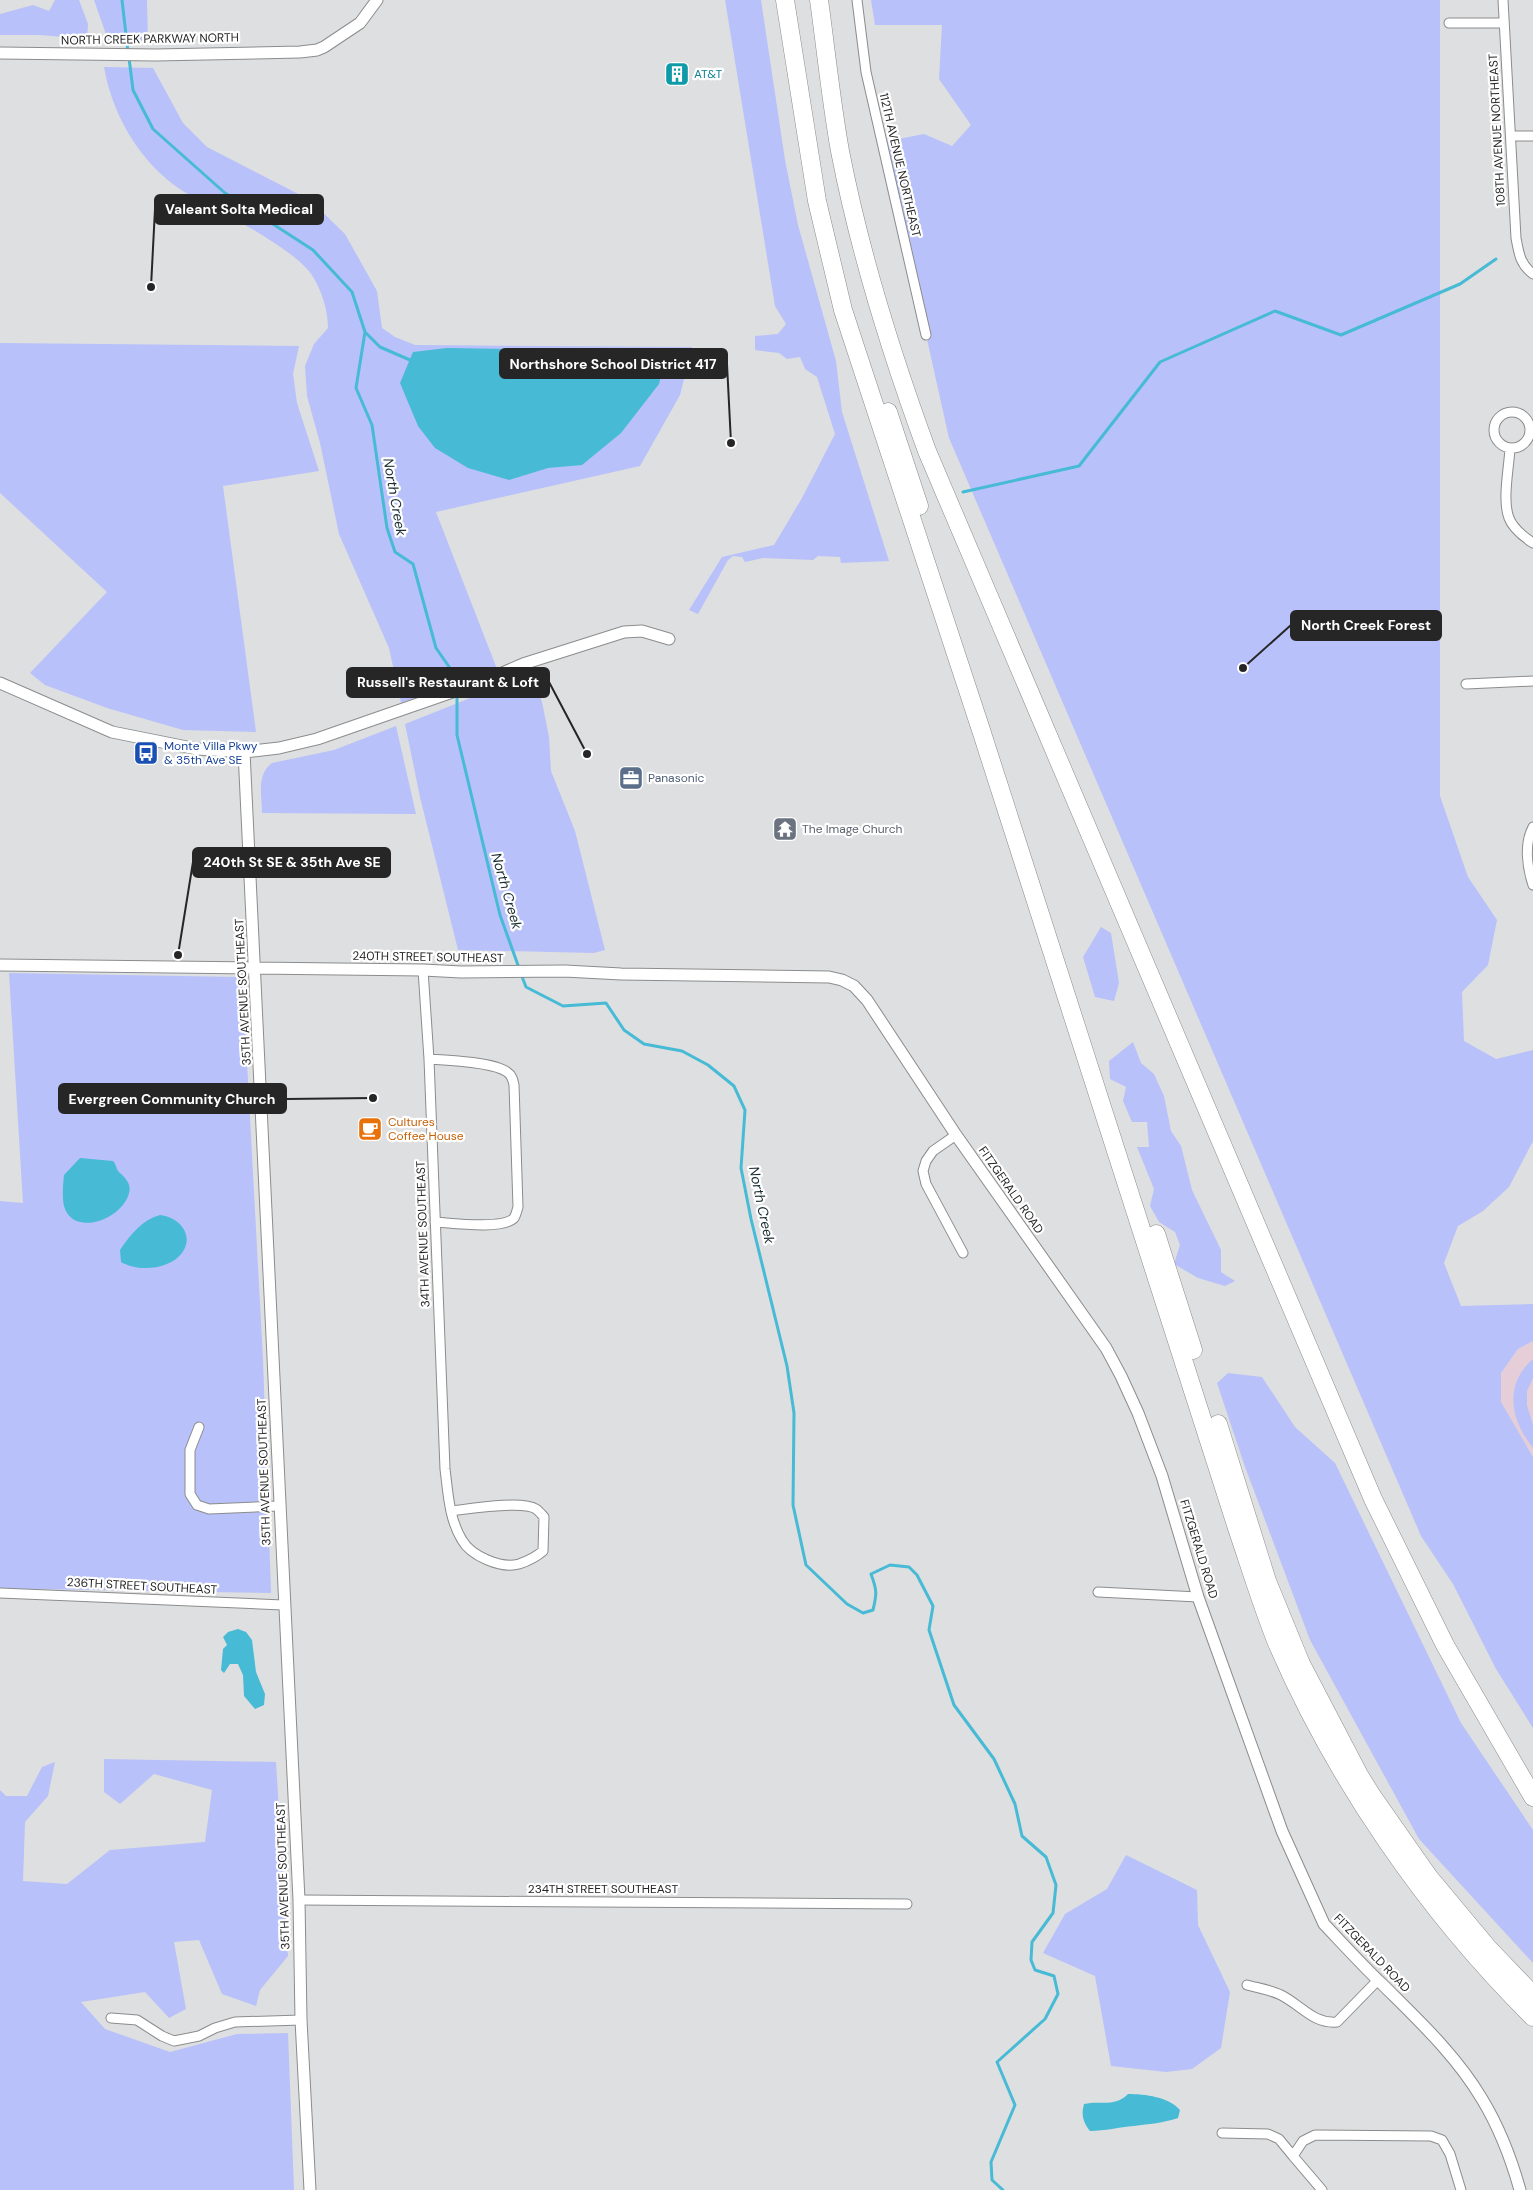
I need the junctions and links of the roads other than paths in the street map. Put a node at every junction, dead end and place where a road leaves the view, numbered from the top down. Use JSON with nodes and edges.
{"nodes":[{"id":1,"x":377,"y":0,"type":"edge"},
{"id":2,"x":783,"y":0,"type":"edge"},
{"id":3,"x":795,"y":0,"type":"edge"},
{"id":4,"x":811,"y":0,"type":"edge"},
{"id":5,"x":819,"y":0,"type":"edge"},
{"id":6,"x":858,"y":0,"type":"edge"},
{"id":7,"x":1504,"y":0,"type":"edge"},
{"id":8,"x":1449,"y":23,"type":"dead end"},
{"id":9,"x":1503,"y":23,"type":"junction"},
{"id":10,"x":0,"y":53,"type":"edge"},
{"id":11,"x":1511,"y":136,"type":"junction"},
{"id":12,"x":1533,"y":136,"type":"edge"},
{"id":13,"x":1533,"y":274,"type":"edge"},
{"id":14,"x":926,"y":335,"type":"dead end"},
{"id":15,"x":1510,"y":448,"type":"junction"},
{"id":16,"x":1533,"y":543,"type":"edge"},
{"id":17,"x":669,"y":639,"type":"dead end"},
{"id":18,"x":1533,"y":681,"type":"edge"},
{"id":19,"x":0,"y":683,"type":"edge"},
{"id":20,"x":1466,"y":684,"type":"dead end"},
{"id":21,"x":986,"y":712,"type":"junction"},
{"id":22,"x":980,"y":730,"type":"junction"},
{"id":23,"x":244,"y":752,"type":"junction"},
{"id":24,"x":1533,"y":827,"type":"edge"},
{"id":25,"x":1533,"y":884,"type":"edge"},
{"id":26,"x":0,"y":965,"type":"edge"},
{"id":27,"x":256,"y":969,"type":"junction"},
{"id":28,"x":423,"y":970,"type":"junction"},
{"id":29,"x":854,"y":986,"type":"joint"},
{"id":30,"x":429,"y":1059,"type":"junction"},
{"id":31,"x":956,"y":1136,"type":"junction"},
{"id":32,"x":436,"y":1222,"type":"junction"},
{"id":33,"x":963,"y":1253,"type":"dead end"},
{"id":34,"x":199,"y":1427,"type":"dead end"},
{"id":35,"x":279,"y":1506,"type":"junction"},
{"id":36,"x":451,"y":1511,"type":"junction"},
{"id":37,"x":1237,"y":1528,"type":"junction"},
{"id":38,"x":1254,"y":1539,"type":"junction"},
{"id":39,"x":1098,"y":1592,"type":"dead end"},
{"id":40,"x":0,"y":1593,"type":"edge"},
{"id":41,"x":1198,"y":1597,"type":"junction"},
{"id":42,"x":283,"y":1605,"type":"junction"},
{"id":43,"x":1512,"y":1761,"type":"junction"},
{"id":44,"x":1533,"y":1797,"type":"edge"},
{"id":45,"x":299,"y":1900,"type":"junction"},
{"id":46,"x":907,"y":1904,"type":"dead end"},
{"id":47,"x":1378,"y":1980,"type":"junction"},
{"id":48,"x":1247,"y":1985,"type":"dead end"},
{"id":49,"x":1533,"y":1996,"type":"edge"},
{"id":50,"x":1533,"y":2017,"type":"edge"},
{"id":51,"x":111,"y":2018,"type":"dead end"},
{"id":52,"x":301,"y":2020,"type":"junction"},
{"id":53,"x":1222,"y":2133,"type":"dead end"},
{"id":54,"x":1293,"y":2156,"type":"junction"},
{"id":55,"x":310,"y":2190,"type":"edge"},
{"id":56,"x":1322,"y":2190,"type":"edge"},
{"id":57,"x":1461,"y":2190,"type":"edge"},
{"id":58,"x":1520,"y":2190,"type":"edge"}],
"edges":[{"from":1,"to":10,"type":"street","name":"NORTH CREEK PARKWAY NORTH"},
{"from":2,"to":22,"type":"highway"},
{"from":3,"to":21,"type":"highway"},
{"from":4,"to":43,"type":"highway"},
{"from":5,"to":43,"type":"highway"},
{"from":6,"to":14,"type":"street","name":"112TH AVENUE NORTHEAST"},
{"from":7,"to":9,"type":"street","name":"108TH AVENUE NORTHEAST"},
{"from":8,"to":9,"type":"street"},
{"from":9,"to":11,"type":"street","name":"108TH AVENUE NORTHEAST"},
{"from":11,"to":12,"type":"street"},
{"from":11,"to":13,"type":"street","name":"108TH AVENUE NORTHEAST"},
{"from":15,"to":15,"type":"street"},
{"from":15,"to":16,"type":"street"},
{"from":17,"to":23,"type":"street"},
{"from":18,"to":20,"type":"street"},
{"from":19,"to":23,"type":"street"},
{"from":21,"to":22,"type":"highway"},
{"from":21,"to":38,"type":"highway"},
{"from":22,"to":37,"type":"highway"},
{"from":23,"to":27,"type":"street","name":"35TH AVENUE SOUTHEAST"},
{"from":24,"to":25,"type":"street"},
{"from":26,"to":27,"type":"street","name":"240TH STREET SOUTHEAST"},
{"from":27,"to":28,"type":"street","name":"240TH STREET SOUTHEAST"},
{"from":27,"to":35,"type":"street","name":"35TH AVENUE SOUTHEAST"},
{"from":28,"to":29,"type":"street","name":"240TH STREET SOUTHEAST"},
{"from":28,"to":30,"type":"street","name":"34TH AVENUE SOUTHEAST"},
{"from":29,"to":31,"type":"street","name":"FITZGERALD ROAD"},
{"from":30,"to":32,"type":"street","name":"34TH AVENUE SOUTHEAST"},
{"from":30,"to":32,"type":"street"},
{"from":31,"to":33,"type":"street"},
{"from":31,"to":41,"type":"street","name":"FITZGERALD ROAD"},
{"from":32,"to":36,"type":"street","name":"34TH AVENUE SOUTHEAST"},
{"from":34,"to":35,"type":"street"},
{"from":35,"to":42,"type":"street","name":"35TH AVENUE SOUTHEAST"},
{"from":36,"to":36,"type":"street","name":"34TH AVENUE SOUTHEAST"},
{"from":37,"to":38,"type":"highway"},
{"from":37,"to":50,"type":"highway"},
{"from":38,"to":49,"type":"highway"},
{"from":39,"to":41,"type":"street"},
{"from":40,"to":42,"type":"street","name":"236TH STREET SOUTHEAST"},
{"from":41,"to":47,"type":"street","name":"FITZGERALD ROAD"},
{"from":42,"to":45,"type":"street","name":"35TH AVENUE SOUTHEAST"},
{"from":43,"to":44,"type":"highway"},
{"from":45,"to":46,"type":"street","name":"234TH STREET SOUTHEAST"},
{"from":45,"to":52,"type":"street","name":"35TH AVENUE SOUTHEAST"},
{"from":47,"to":48,"type":"street"},
{"from":47,"to":58,"type":"street","name":"FITZGERALD ROAD"},
{"from":51,"to":52,"type":"street"},
{"from":52,"to":55,"type":"street","name":"35TH AVENUE SOUTHEAST"},
{"from":53,"to":54,"type":"street"},
{"from":54,"to":56,"type":"street"},
{"from":54,"to":57,"type":"street"}]}
